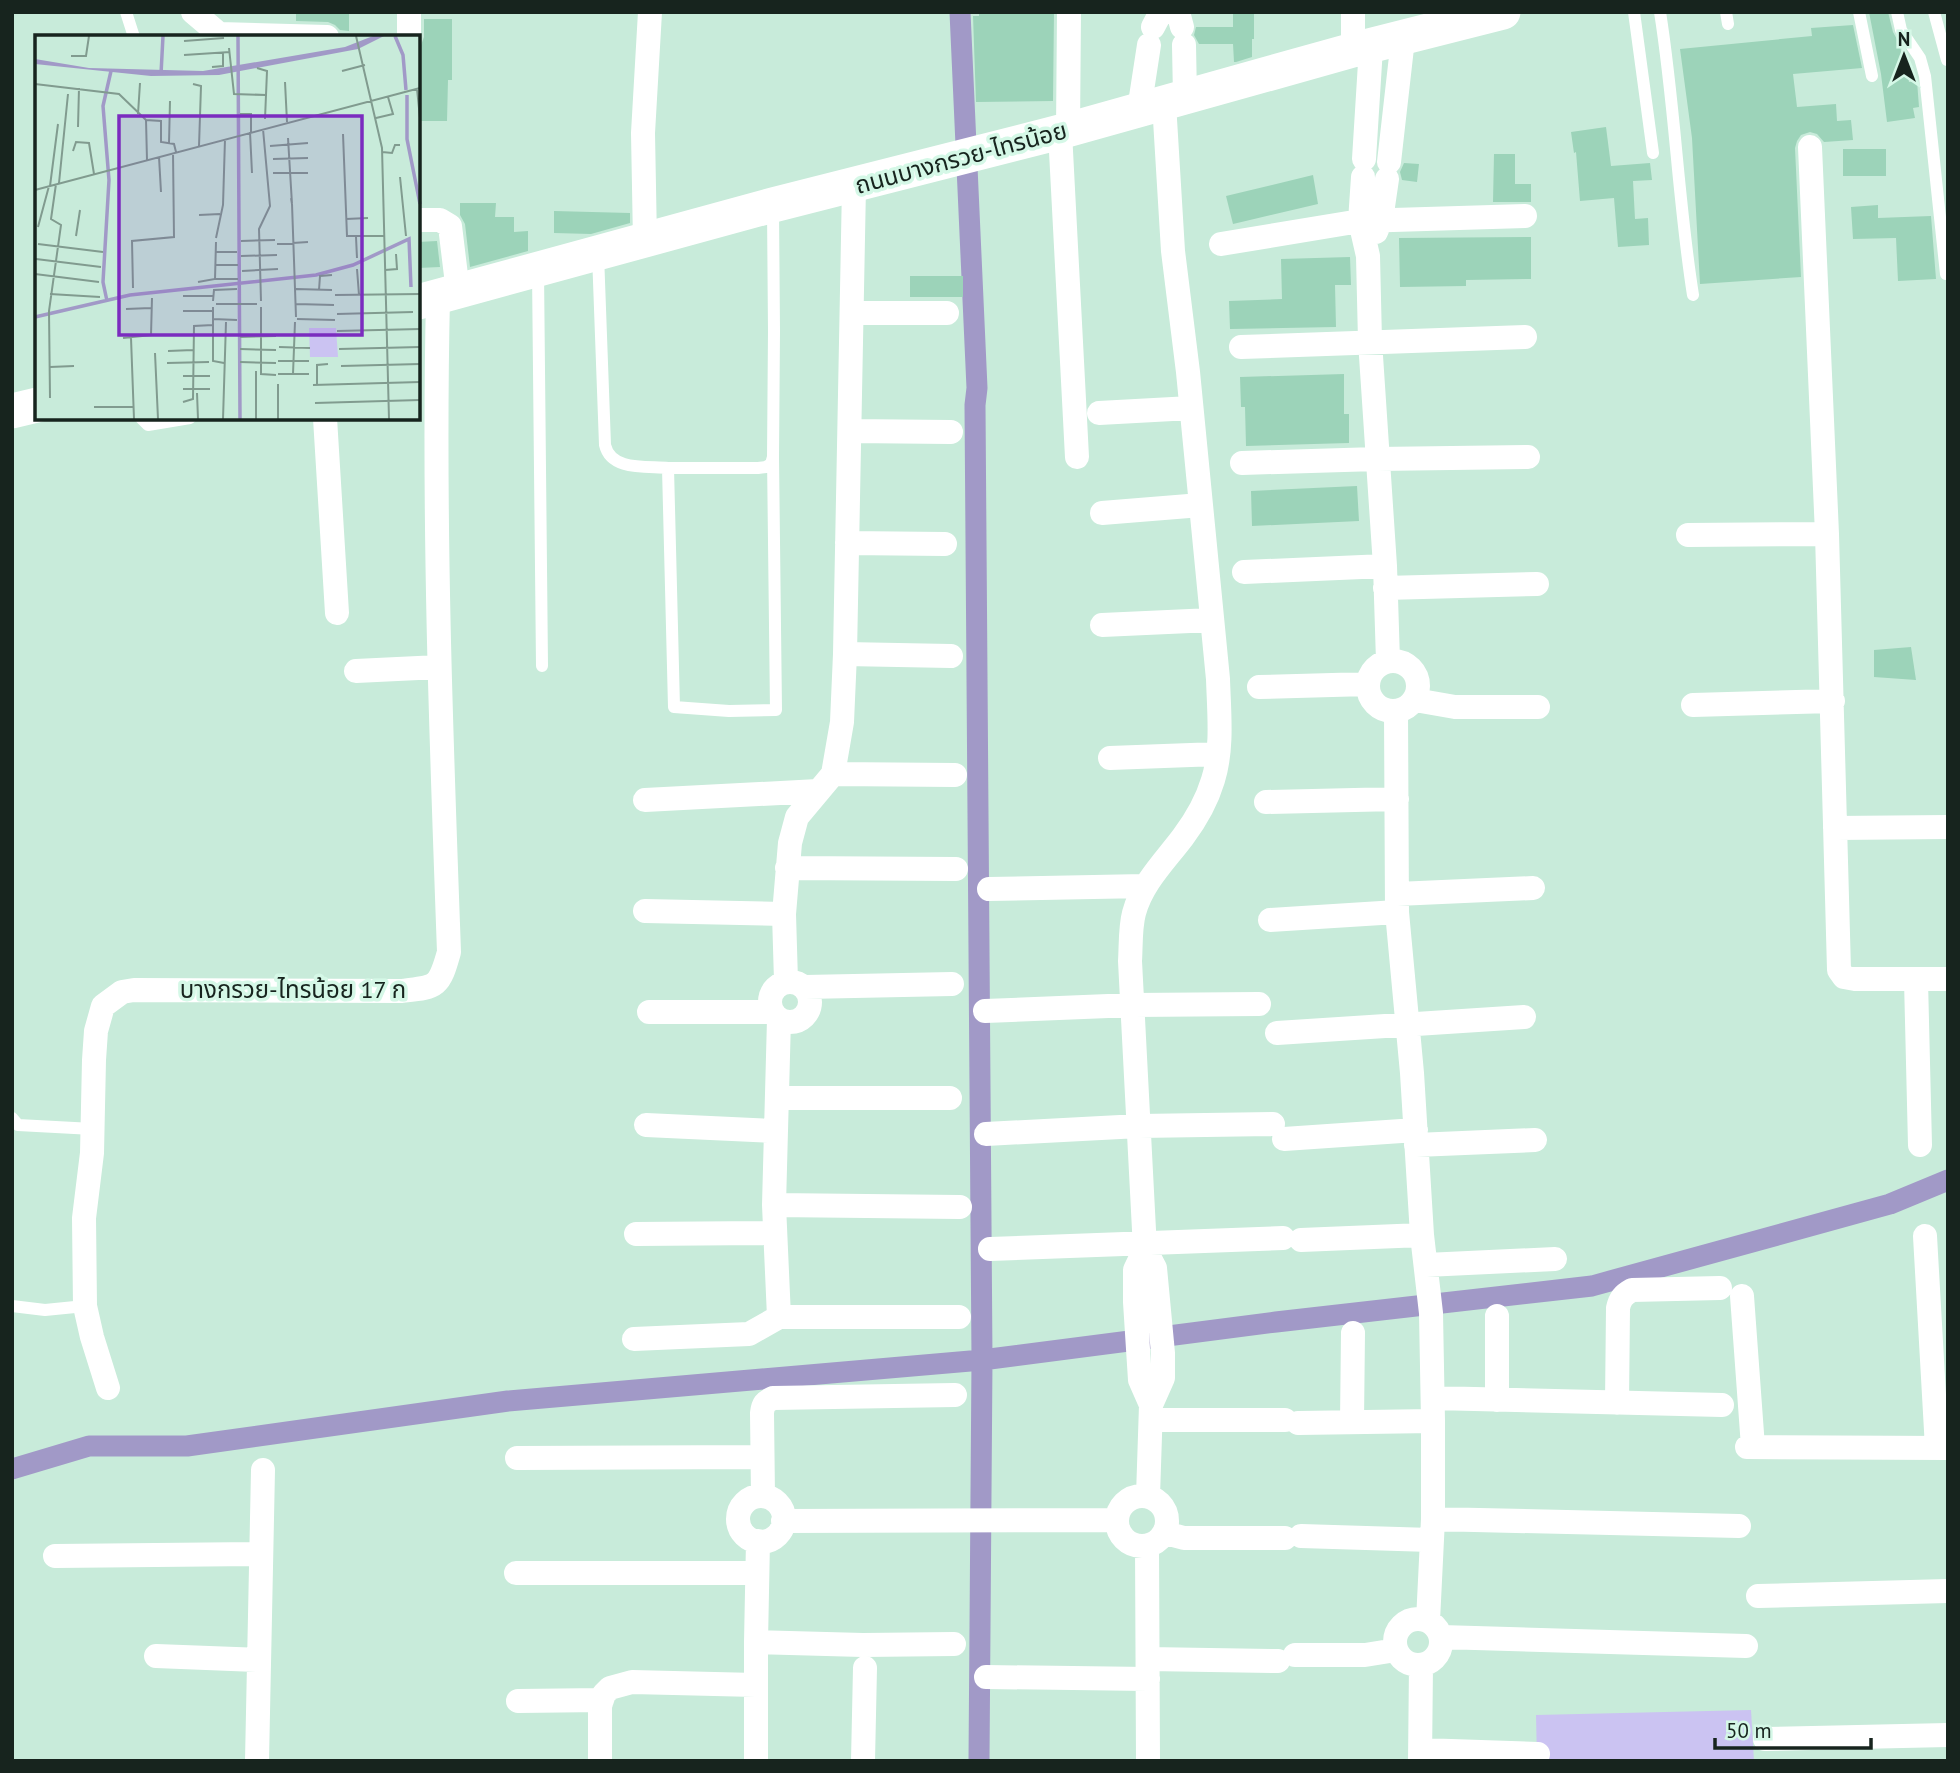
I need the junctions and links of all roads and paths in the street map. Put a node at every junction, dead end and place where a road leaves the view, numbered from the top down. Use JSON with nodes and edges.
{"nodes":[{"id":1,"x":126,"y":12,"type":"edge"},
{"id":2,"x":194,"y":12,"type":"edge"},
{"id":3,"x":409,"y":12,"type":"edge"},
{"id":4,"x":650,"y":12,"type":"edge"},
{"id":5,"x":1069,"y":12,"type":"edge"},
{"id":6,"x":1353,"y":12,"type":"edge"},
{"id":7,"x":1503,"y":12,"type":"edge"},
{"id":8,"x":1634,"y":12,"type":"edge"},
{"id":9,"x":1660,"y":12,"type":"edge"},
{"id":10,"x":1859,"y":12,"type":"edge"},
{"id":11,"x":1897,"y":12,"type":"edge"},
{"id":12,"x":1934,"y":12,"type":"edge"},
{"id":13,"x":1155,"y":28,"type":"edge"},
{"id":14,"x":1181,"y":28,"type":"edge"},
{"id":15,"x":133,"y":35,"type":"edge"},
{"id":16,"x":218,"y":35,"type":"edge"},
{"id":17,"x":409,"y":35,"type":"edge"},
{"id":18,"x":1376,"y":45,"type":"junction"},
{"id":19,"x":1947,"y":60,"type":"edge"},
{"id":20,"x":1872,"y":76,"type":"dead end"},
{"id":21,"x":1163,"y":103,"type":"junction"},
{"id":22,"x":1064,"y":131,"type":"junction"},
{"id":23,"x":1810,"y":147,"type":"dead end"},
{"id":24,"x":1653,"y":153,"type":"dead end"},
{"id":25,"x":1376,"y":169,"type":"junction"},
{"id":26,"x":854,"y":186,"type":"junction"},
{"id":27,"x":772,"y":205,"type":"junction"},
{"id":28,"x":1525,"y":216,"type":"dead end"},
{"id":29,"x":420,"y":220,"type":"edge"},
{"id":30,"x":1370,"y":220,"type":"junction"},
{"id":31,"x":645,"y":241,"type":"junction"},
{"id":32,"x":1221,"y":244,"type":"dead end"},
{"id":33,"x":598,"y":254,"type":"junction"},
{"id":34,"x":538,"y":270,"type":"junction"},
{"id":35,"x":1945,"y":274,"type":"dead end"},
{"id":36,"x":1693,"y":295,"type":"dead end"},
{"id":37,"x":438,"y":297,"type":"edge"},
{"id":38,"x":853,"y":313,"type":"junction"},
{"id":39,"x":947,"y":313,"type":"dead end"},
{"id":40,"x":1525,"y":337,"type":"dead end"},
{"id":41,"x":1370,"y":341,"type":"junction"},
{"id":42,"x":1241,"y":347,"type":"dead end"},
{"id":43,"x":35,"y":405,"type":"edge"},
{"id":44,"x":1191,"y":408,"type":"junction"},
{"id":45,"x":12,"y":411,"type":"edge"},
{"id":46,"x":1099,"y":413,"type":"dead end"},
{"id":47,"x":143,"y":420,"type":"edge"},
{"id":48,"x":178,"y":420,"type":"edge"},
{"id":49,"x":325,"y":420,"type":"edge"},
{"id":50,"x":850,"y":431,"type":"junction"},
{"id":51,"x":951,"y":432,"type":"dead end"},
{"id":52,"x":773,"y":457,"type":"junction"},
{"id":53,"x":1077,"y":457,"type":"dead end"},
{"id":54,"x":1528,"y":457,"type":"dead end"},
{"id":55,"x":1377,"y":458,"type":"junction"},
{"id":56,"x":1242,"y":463,"type":"dead end"},
{"id":57,"x":667,"y":468,"type":"junction"},
{"id":58,"x":1201,"y":505,"type":"junction"},
{"id":59,"x":1102,"y":513,"type":"dead end"},
{"id":60,"x":1827,"y":534,"type":"junction"},
{"id":61,"x":1688,"y":535,"type":"dead end"},
{"id":62,"x":846,"y":543,"type":"junction"},
{"id":63,"x":945,"y":544,"type":"dead end"},
{"id":64,"x":1244,"y":572,"type":"dead end"},
{"id":65,"x":1385,"y":577,"type":"junction"},
{"id":66,"x":1537,"y":584,"type":"dead end"},
{"id":67,"x":337,"y":613,"type":"dead end"},
{"id":68,"x":1212,"y":620,"type":"junction"},
{"id":69,"x":1102,"y":625,"type":"dead end"},
{"id":70,"x":845,"y":654,"type":"junction"},
{"id":71,"x":951,"y":656,"type":"dead end"},
{"id":72,"x":1388,"y":661,"type":"junction"},
{"id":73,"x":542,"y":666,"type":"dead end"},
{"id":74,"x":439,"y":667,"type":"junction"},
{"id":75,"x":356,"y":671,"type":"dead end"},
{"id":76,"x":1368,"y":684,"type":"junction"},
{"id":77,"x":1259,"y":687,"type":"dead end"},
{"id":78,"x":1833,"y":701,"type":"junction"},
{"id":79,"x":1693,"y":705,"type":"dead end"},
{"id":80,"x":1405,"y":706,"type":"junction"},
{"id":81,"x":1538,"y":707,"type":"dead end"},
{"id":82,"x":1218,"y":754,"type":"junction"},
{"id":83,"x":1110,"y":758,"type":"dead end"},
{"id":84,"x":955,"y":775,"type":"dead end"},
{"id":85,"x":826,"y":783,"type":"junction"},
{"id":86,"x":1397,"y":799,"type":"junction"},
{"id":87,"x":645,"y":800,"type":"dead end"},
{"id":88,"x":1266,"y":802,"type":"dead end"},
{"id":89,"x":1948,"y":827,"type":"edge"},
{"id":90,"x":1835,"y":828,"type":"junction"},
{"id":91,"x":787,"y":868,"type":"junction"},
{"id":92,"x":956,"y":869,"type":"dead end"},
{"id":93,"x":1145,"y":886,"type":"junction"},
{"id":94,"x":1533,"y":887,"type":"dead end"},
{"id":95,"x":989,"y":888,"type":"dead end"},
{"id":96,"x":1397,"y":903,"type":"junction"},
{"id":97,"x":645,"y":911,"type":"dead end"},
{"id":98,"x":784,"y":914,"type":"junction"},
{"id":99,"x":1269,"y":920,"type":"dead end"},
{"id":100,"x":1948,"y":979,"type":"edge"},
{"id":101,"x":1916,"y":980,"type":"junction"},
{"id":102,"x":796,"y":984,"type":"junction"},
{"id":103,"x":952,"y":984,"type":"dead end"},
{"id":104,"x":1133,"y":1004,"type":"junction"},
{"id":105,"x":1259,"y":1004,"type":"dead end"},
{"id":106,"x":985,"y":1012,"type":"dead end"},
{"id":107,"x":649,"y":1013,"type":"dead end"},
{"id":108,"x":776,"y":1016,"type":"junction"},
{"id":109,"x":1524,"y":1017,"type":"dead end"},
{"id":110,"x":1407,"y":1024,"type":"junction"},
{"id":111,"x":1277,"y":1033,"type":"dead end"},
{"id":112,"x":778,"y":1098,"type":"junction"},
{"id":113,"x":950,"y":1098,"type":"dead end"},
{"id":114,"x":12,"y":1118,"type":"edge"},
{"id":115,"x":646,"y":1125,"type":"dead end"},
{"id":116,"x":1139,"y":1126,"type":"junction"},
{"id":117,"x":93,"y":1129,"type":"junction"},
{"id":118,"x":775,"y":1131,"type":"junction"},
{"id":119,"x":986,"y":1134,"type":"dead end"},
{"id":120,"x":1416,"y":1138,"type":"junction"},
{"id":121,"x":1535,"y":1140,"type":"dead end"},
{"id":122,"x":1920,"y":1145,"type":"dead end"},
{"id":123,"x":774,"y":1205,"type":"junction"},
{"id":124,"x":960,"y":1207,"type":"dead end"},
{"id":125,"x":775,"y":1233,"type":"junction"},
{"id":126,"x":636,"y":1234,"type":"dead end"},
{"id":127,"x":1422,"y":1235,"type":"junction"},
{"id":128,"x":1925,"y":1236,"type":"dead end"},
{"id":129,"x":1145,"y":1246,"type":"junction"},
{"id":130,"x":990,"y":1249,"type":"dead end"},
{"id":131,"x":1555,"y":1259,"type":"dead end"},
{"id":132,"x":1426,"y":1265,"type":"junction"},
{"id":133,"x":1147,"y":1302,"type":"junction"},
{"id":134,"x":12,"y":1306,"type":"edge"},
{"id":135,"x":85,"y":1306,"type":"junction"},
{"id":136,"x":1497,"y":1316,"type":"dead end"},
{"id":137,"x":779,"y":1317,"type":"junction"},
{"id":138,"x":959,"y":1317,"type":"dead end"},
{"id":139,"x":1353,"y":1333,"type":"dead end"},
{"id":140,"x":634,"y":1339,"type":"dead end"},
{"id":141,"x":108,"y":1388,"type":"dead end"},
{"id":142,"x":955,"y":1395,"type":"dead end"},
{"id":143,"x":1497,"y":1400,"type":"junction"},
{"id":144,"x":1617,"y":1403,"type":"junction"},
{"id":145,"x":1722,"y":1405,"type":"dead end"},
{"id":146,"x":1433,"y":1409,"type":"junction"},
{"id":147,"x":1151,"y":1412,"type":"junction"},
{"id":148,"x":1352,"y":1421,"type":"junction"},
{"id":149,"x":1943,"y":1448,"type":"edge"},
{"id":150,"x":762,"y":1457,"type":"junction"},
{"id":151,"x":517,"y":1458,"type":"dead end"},
{"id":152,"x":263,"y":1470,"type":"dead end"},
{"id":153,"x":763,"y":1496,"type":"junction"},
{"id":154,"x":1148,"y":1496,"type":"junction"},
{"id":155,"x":1116,"y":1520,"type":"junction"},
{"id":156,"x":783,"y":1521,"type":"junction"},
{"id":157,"x":1739,"y":1526,"type":"dead end"},
{"id":158,"x":1432,"y":1530,"type":"junction"},
{"id":159,"x":1156,"y":1539,"type":"junction"},
{"id":160,"x":758,"y":1541,"type":"junction"},
{"id":161,"x":261,"y":1554,"type":"junction"},
{"id":162,"x":55,"y":1556,"type":"dead end"},
{"id":163,"x":516,"y":1573,"type":"dead end"},
{"id":164,"x":757,"y":1573,"type":"junction"},
{"id":165,"x":1948,"y":1591,"type":"edge"},
{"id":166,"x":1758,"y":1596,"type":"dead end"},
{"id":167,"x":1435,"y":1629,"type":"junction"},
{"id":168,"x":756,"y":1642,"type":"junction"},
{"id":169,"x":954,"y":1644,"type":"dead end"},
{"id":170,"x":1746,"y":1646,"type":"dead end"},
{"id":171,"x":1396,"y":1650,"type":"junction"},
{"id":172,"x":156,"y":1656,"type":"dead end"},
{"id":173,"x":259,"y":1660,"type":"junction"},
{"id":174,"x":1421,"y":1665,"type":"junction"},
{"id":175,"x":865,"y":1668,"type":"dead end"},
{"id":176,"x":1148,"y":1669,"type":"junction"},
{"id":177,"x":986,"y":1677,"type":"dead end"},
{"id":178,"x":756,"y":1685,"type":"junction"},
{"id":179,"x":602,"y":1700,"type":"junction"},
{"id":180,"x":519,"y":1701,"type":"dead end"},
{"id":181,"x":1948,"y":1735,"type":"edge"},
{"id":182,"x":1765,"y":1739,"type":"dead end"},
{"id":183,"x":1538,"y":1754,"type":"dead end"},
{"id":184,"x":1420,"y":1755,"type":"edge"},
{"id":185,"x":257,"y":1761,"type":"edge"},
{"id":186,"x":600,"y":1761,"type":"edge"},
{"id":187,"x":756,"y":1761,"type":"edge"},
{"id":188,"x":863,"y":1761,"type":"edge"},
{"id":189,"x":1148,"y":1761,"type":"edge"}],
"edges":[{"from":1,"to":15,"type":"lane"},
{"from":2,"to":16,"type":"street"},
{"from":3,"to":17,"type":"street"},
{"from":4,"to":31,"type":"street"},
{"from":5,"to":22,"type":"street"},
{"from":6,"to":18,"type":"street"},
{"from":7,"to":18,"type":"main road","name":"ถนนบางกรวย-ไทรน้อย"},
{"from":8,"to":24,"type":"lane"},
{"from":9,"to":36,"type":"lane"},
{"from":10,"to":20,"type":"lane"},
{"from":11,"to":35,"type":"lane"},
{"from":12,"to":19,"type":"lane"},
{"from":13,"to":21,"type":"street"},
{"from":14,"to":21,"type":"street"},
{"from":18,"to":21,"type":"main road","name":"ถนนบางกรวย-ไทรน้อย"},
{"from":18,"to":25,"type":"street"},
{"from":18,"to":25,"type":"street"},
{"from":21,"to":22,"type":"main road","name":"ถนนบางกรวย-ไทรน้อย"},
{"from":21,"to":44,"type":"street"},
{"from":22,"to":26,"type":"main road","name":"ถนนบางกรวย-ไทรน้อย"},
{"from":22,"to":53,"type":"street"},
{"from":23,"to":60,"type":"street"},
{"from":25,"to":30,"type":"street"},
{"from":26,"to":27,"type":"main road","name":"ถนนบางกรวย-ไทรน้อย"},
{"from":26,"to":38,"type":"street"},
{"from":27,"to":31,"type":"main road","name":"ถนนบางกรวย-ไทรน้อย"},
{"from":27,"to":52,"type":"lane"},
{"from":28,"to":30,"type":"street"},
{"from":29,"to":37,"type":"street","name":"บางกรวย-ไทรน้อย 17 ก"},
{"from":30,"to":32,"type":"street"},
{"from":30,"to":41,"type":"street"},
{"from":31,"to":33,"type":"main road","name":"ถนนบางกรวย-ไทรน้อย"},
{"from":33,"to":34,"type":"main road","name":"ถนนบางกรวย-ไทรน้อย"},
{"from":33,"to":57,"type":"lane"},
{"from":34,"to":37,"type":"main road","name":"ถนนบางกรวย-ไทรน้อย"},
{"from":34,"to":73,"type":"lane"},
{"from":37,"to":74,"type":"street","name":"บางกรวย-ไทรน้อย 17 ก"},
{"from":38,"to":39,"type":"street"},
{"from":38,"to":50,"type":"street"},
{"from":40,"to":41,"type":"street"},
{"from":41,"to":42,"type":"street"},
{"from":41,"to":55,"type":"street"},
{"from":43,"to":45,"type":"main road"},
{"from":44,"to":46,"type":"street"},
{"from":44,"to":58,"type":"street"},
{"from":47,"to":48,"type":"lane"},
{"from":49,"to":67,"type":"street"},
{"from":50,"to":51,"type":"street"},
{"from":50,"to":62,"type":"street"},
{"from":52,"to":57,"type":"lane"},
{"from":52,"to":57,"type":"lane"},
{"from":54,"to":55,"type":"street"},
{"from":55,"to":56,"type":"street"},
{"from":55,"to":65,"type":"street"},
{"from":58,"to":59,"type":"street"},
{"from":58,"to":68,"type":"street"},
{"from":60,"to":61,"type":"street"},
{"from":60,"to":78,"type":"street"},
{"from":62,"to":63,"type":"street"},
{"from":62,"to":70,"type":"street"},
{"from":64,"to":65,"type":"street"},
{"from":65,"to":66,"type":"street"},
{"from":65,"to":72,"type":"street"},
{"from":68,"to":69,"type":"street"},
{"from":68,"to":82,"type":"street"},
{"from":70,"to":71,"type":"street"},
{"from":70,"to":85,"type":"street"},
{"from":72,"to":76,"type":"street"},
{"from":72,"to":80,"type":"street"},
{"from":74,"to":75,"type":"street"},
{"from":74,"to":117,"type":"street","name":"บางกรวย-ไทรน้อย 17 ก"},
{"from":76,"to":77,"type":"street"},
{"from":76,"to":80,"type":"street"},
{"from":78,"to":79,"type":"street"},
{"from":78,"to":90,"type":"street"},
{"from":80,"to":81,"type":"street"},
{"from":80,"to":86,"type":"street"},
{"from":82,"to":83,"type":"street"},
{"from":82,"to":93,"type":"street"},
{"from":84,"to":85,"type":"street"},
{"from":85,"to":87,"type":"street"},
{"from":85,"to":91,"type":"street"},
{"from":86,"to":88,"type":"street"},
{"from":86,"to":96,"type":"street"},
{"from":89,"to":90,"type":"street"},
{"from":90,"to":101,"type":"street"},
{"from":91,"to":92,"type":"street"},
{"from":91,"to":98,"type":"street"},
{"from":93,"to":95,"type":"street"},
{"from":93,"to":104,"type":"street"},
{"from":94,"to":96,"type":"street"},
{"from":96,"to":99,"type":"street"},
{"from":96,"to":110,"type":"street"},
{"from":97,"to":98,"type":"street"},
{"from":98,"to":102,"type":"street"},
{"from":100,"to":101,"type":"street"},
{"from":101,"to":122,"type":"street"},
{"from":102,"to":103,"type":"street"},
{"from":102,"to":108,"type":"street"},
{"from":102,"to":108,"type":"street"},
{"from":104,"to":105,"type":"street"},
{"from":104,"to":106,"type":"street"},
{"from":104,"to":116,"type":"street"},
{"from":107,"to":108,"type":"street"},
{"from":108,"to":112,"type":"street"},
{"from":109,"to":110,"type":"street"},
{"from":110,"to":111,"type":"street"},
{"from":110,"to":120,"type":"street"},
{"from":112,"to":113,"type":"street"},
{"from":112,"to":118,"type":"street"},
{"from":114,"to":117,"type":"lane"},
{"from":115,"to":118,"type":"street"},
{"from":116,"to":119,"type":"street"},
{"from":116,"to":120,"type":"street"},
{"from":116,"to":129,"type":"street"},
{"from":117,"to":135,"type":"street","name":"บางกรวย-ไทรน้อย 17 ก"},
{"from":118,"to":123,"type":"street"},
{"from":120,"to":121,"type":"street"},
{"from":120,"to":127,"type":"street"},
{"from":123,"to":124,"type":"street"},
{"from":123,"to":125,"type":"street"},
{"from":125,"to":126,"type":"street"},
{"from":125,"to":137,"type":"street"},
{"from":127,"to":129,"type":"street"},
{"from":127,"to":132,"type":"street"},
{"from":128,"to":149,"type":"street"},
{"from":129,"to":130,"type":"street"},
{"from":129,"to":133,"type":"street"},
{"from":131,"to":132,"type":"street"},
{"from":132,"to":146,"type":"street"},
{"from":133,"to":147,"type":"street"},
{"from":133,"to":147,"type":"street"},
{"from":134,"to":135,"type":"lane"},
{"from":135,"to":141,"type":"street","name":"บางกรวย-ไทรน้อย 17 ก"},
{"from":136,"to":143,"type":"street"},
{"from":137,"to":138,"type":"street"},
{"from":137,"to":140,"type":"street"},
{"from":139,"to":148,"type":"street"},
{"from":142,"to":150,"type":"street"},
{"from":143,"to":144,"type":"street"},
{"from":143,"to":146,"type":"street"},
{"from":144,"to":145,"type":"street"},
{"from":144,"to":149,"type":"street"},
{"from":146,"to":148,"type":"street"},
{"from":146,"to":158,"type":"street"},
{"from":147,"to":148,"type":"street"},
{"from":147,"to":154,"type":"street"},
{"from":150,"to":151,"type":"street"},
{"from":150,"to":153,"type":"street"},
{"from":152,"to":161,"type":"street"},
{"from":153,"to":156,"type":"street"},
{"from":153,"to":160,"type":"street"},
{"from":154,"to":155,"type":"street"},
{"from":154,"to":159,"type":"street"},
{"from":155,"to":156,"type":"street"},
{"from":155,"to":159,"type":"street"},
{"from":156,"to":160,"type":"street"},
{"from":157,"to":158,"type":"street"},
{"from":158,"to":159,"type":"street"},
{"from":158,"to":167,"type":"street"},
{"from":159,"to":176,"type":"street"},
{"from":160,"to":164,"type":"street"},
{"from":161,"to":162,"type":"street"},
{"from":161,"to":173,"type":"street"},
{"from":163,"to":164,"type":"street"},
{"from":164,"to":168,"type":"street"},
{"from":165,"to":166,"type":"street"},
{"from":167,"to":170,"type":"street"},
{"from":167,"to":171,"type":"street"},
{"from":167,"to":174,"type":"street"},
{"from":168,"to":169,"type":"street"},
{"from":168,"to":178,"type":"street"},
{"from":171,"to":174,"type":"street"},
{"from":171,"to":176,"type":"street"},
{"from":172,"to":173,"type":"street"},
{"from":173,"to":185,"type":"street"},
{"from":174,"to":184,"type":"street"},
{"from":175,"to":188,"type":"street"},
{"from":176,"to":177,"type":"street"},
{"from":176,"to":189,"type":"street"},
{"from":178,"to":179,"type":"street"},
{"from":178,"to":187,"type":"street"},
{"from":179,"to":180,"type":"street"},
{"from":179,"to":186,"type":"street"},
{"from":181,"to":182,"type":"street"},
{"from":183,"to":184,"type":"street"}]}
